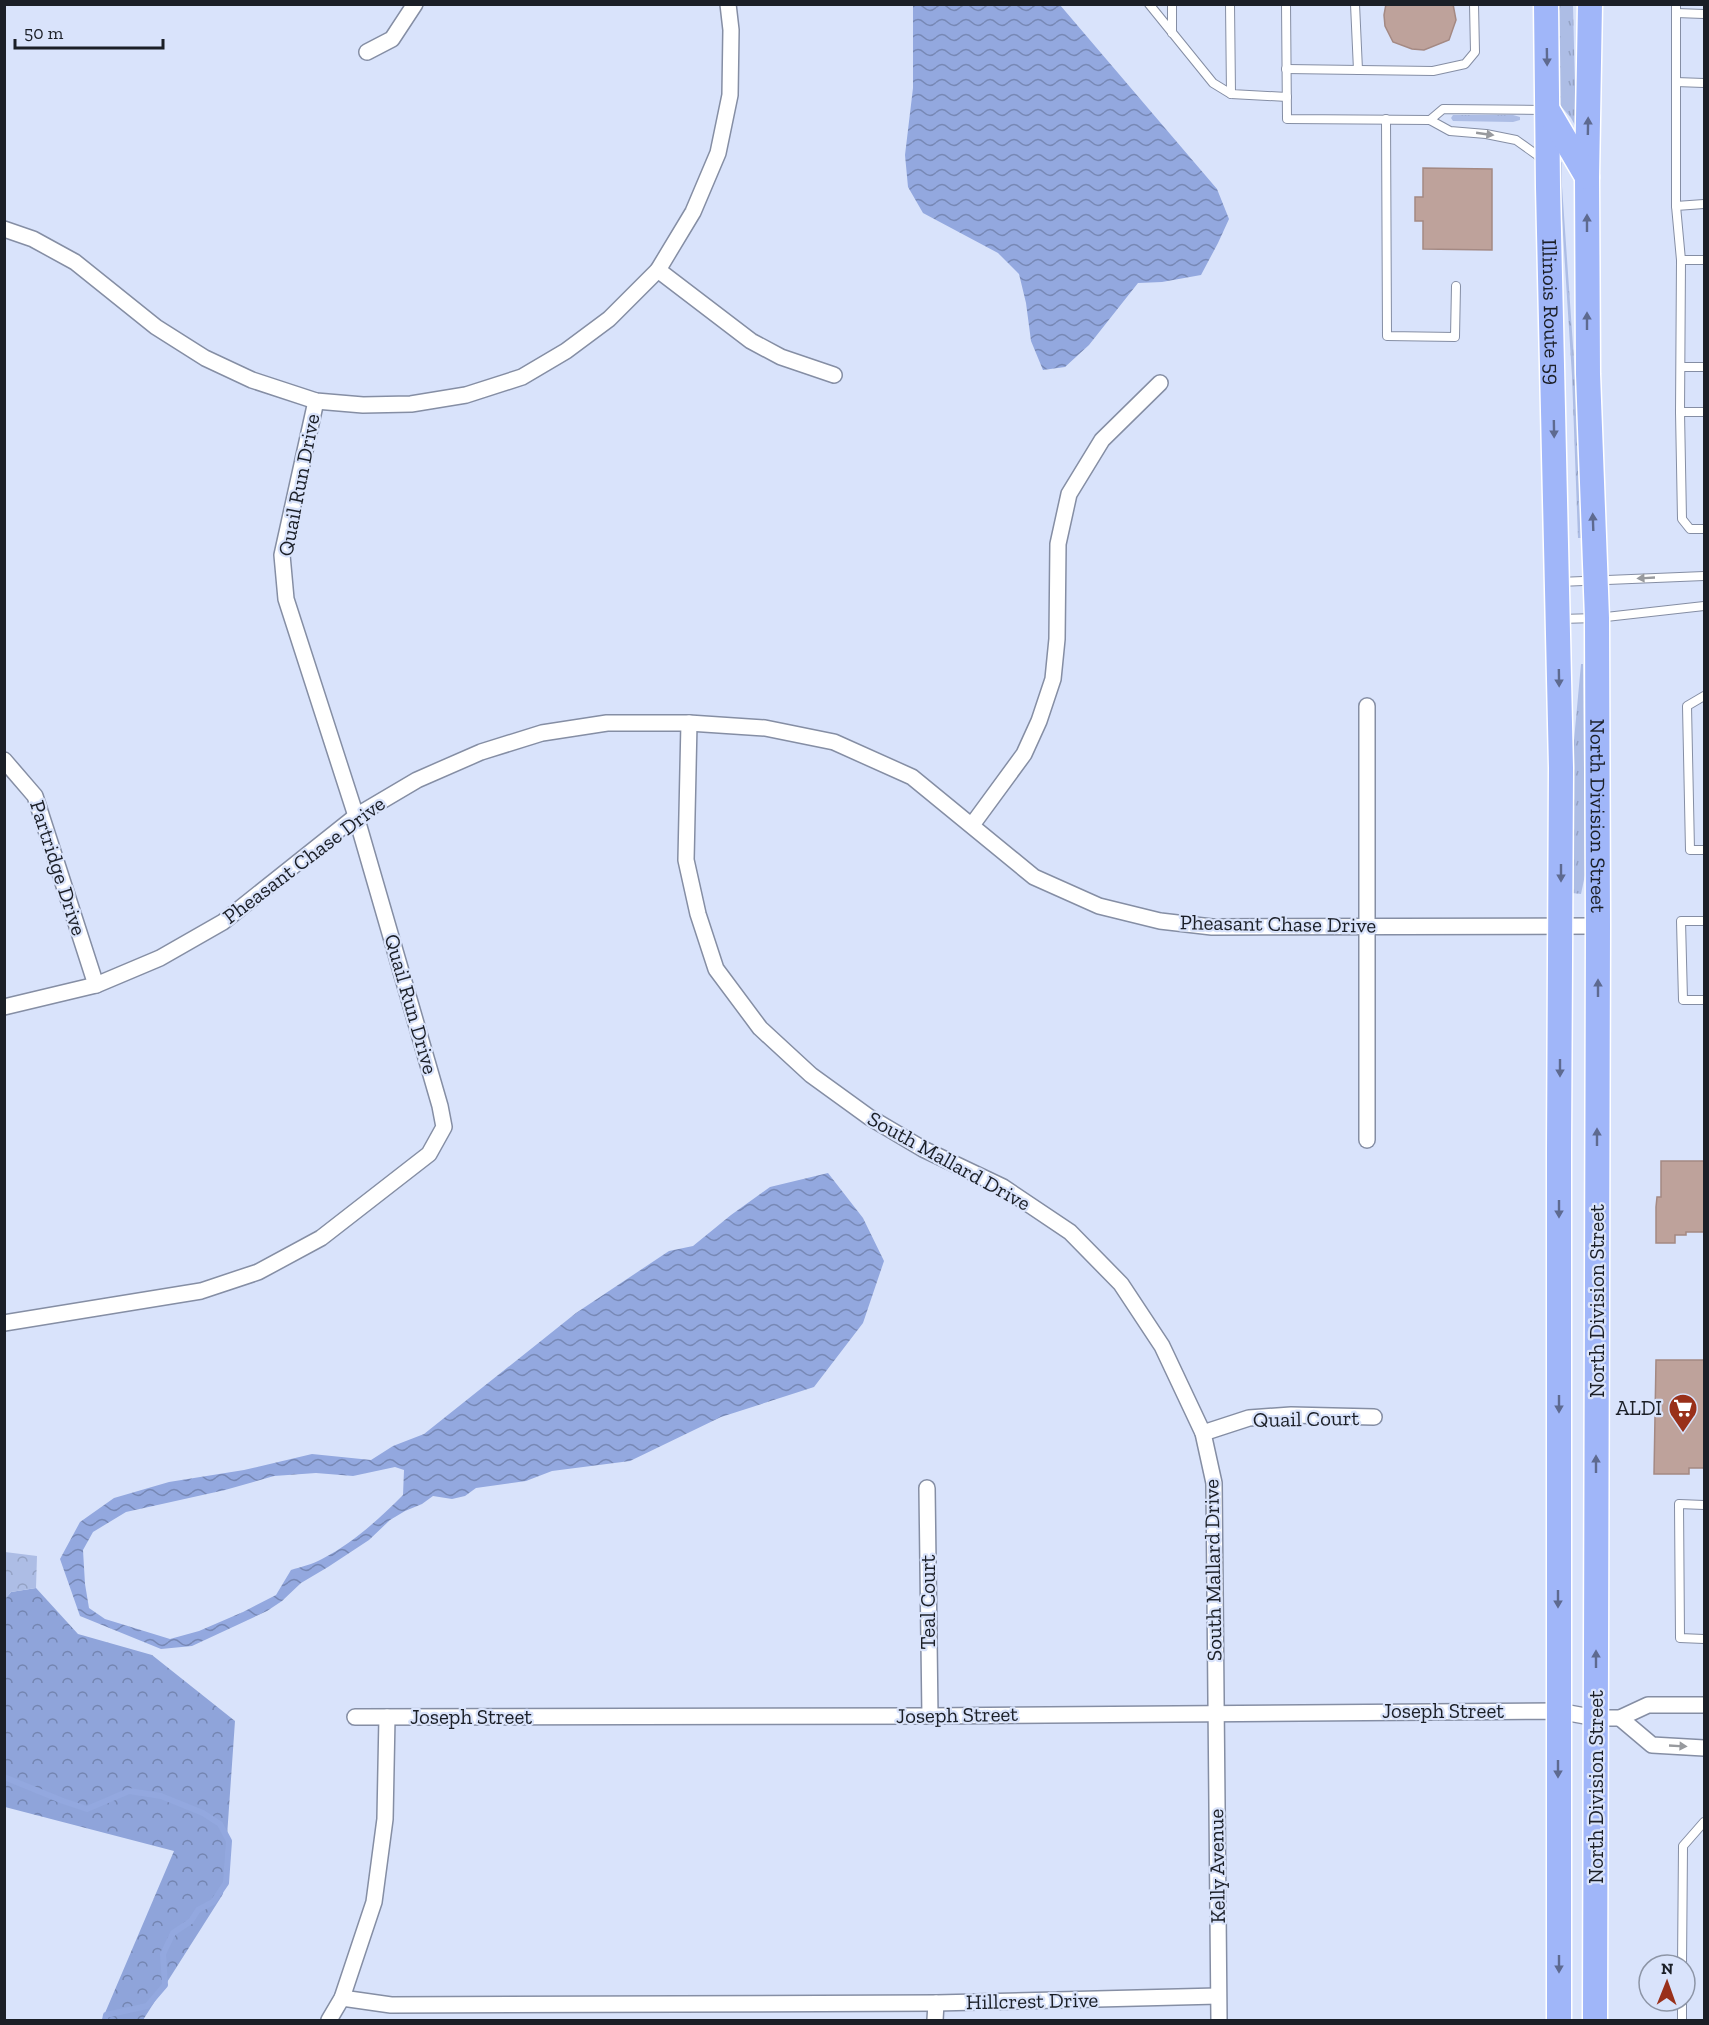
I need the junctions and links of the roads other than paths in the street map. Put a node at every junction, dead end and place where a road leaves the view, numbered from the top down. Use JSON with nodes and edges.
{"nodes":[{"id":1,"x":415,"y":4,"type":"edge"},
{"id":2,"x":728,"y":4,"type":"edge"},
{"id":3,"x":1149,"y":4,"type":"edge"},
{"id":4,"x":1172,"y":4,"type":"edge"},
{"id":5,"x":1230,"y":4,"type":"edge"},
{"id":6,"x":1286,"y":4,"type":"edge"},
{"id":7,"x":1355,"y":4,"type":"edge"},
{"id":8,"x":1474,"y":4,"type":"edge"},
{"id":9,"x":1546,"y":4,"type":"edge"},
{"id":10,"x":1590,"y":4,"type":"edge"},
{"id":11,"x":1676,"y":9,"type":"edge"},
{"id":12,"x":1704,"y":14,"type":"edge"},
{"id":13,"x":1172,"y":33,"type":"junction"},
{"id":14,"x":367,"y":52,"type":"dead end"},
{"id":15,"x":1286,"y":69,"type":"junction"},
{"id":16,"x":1358,"y":70,"type":"junction"},
{"id":17,"x":1676,"y":82,"type":"junction"},
{"id":18,"x":1704,"y":83,"type":"edge"},
{"id":19,"x":1231,"y":94,"type":"junction"},
{"id":20,"x":1287,"y":97,"type":"junction"},
{"id":21,"x":1548,"y":110,"type":"junction"},
{"id":22,"x":1386,"y":119,"type":"junction"},
{"id":23,"x":1430,"y":120,"type":"junction"},
{"id":24,"x":1548,"y":169,"type":"junction"},
{"id":25,"x":1587,"y":177,"type":"junction"},
{"id":26,"x":1704,"y":204,"type":"edge"},
{"id":27,"x":1676,"y":206,"type":"junction"},
{"id":28,"x":4,"y":228,"type":"edge"},
{"id":29,"x":1682,"y":260,"type":"junction"},
{"id":30,"x":1704,"y":260,"type":"edge"},
{"id":31,"x":658,"y":270,"type":"junction"},
{"id":32,"x":1456,"y":286,"type":"dead end"},
{"id":33,"x":1682,"y":367,"type":"junction"},
{"id":34,"x":1704,"y":367,"type":"edge"},
{"id":35,"x":834,"y":375,"type":"dead end"},
{"id":36,"x":1160,"y":383,"type":"dead end"},
{"id":37,"x":316,"y":401,"type":"junction"},
{"id":38,"x":1680,"y":412,"type":"junction"},
{"id":39,"x":1704,"y":412,"type":"edge"},
{"id":40,"x":1704,"y":529,"type":"edge"},
{"id":41,"x":1704,"y":576,"type":"edge"},
{"id":42,"x":1594,"y":581,"type":"junction"},
{"id":43,"x":1557,"y":582,"type":"junction"},
{"id":44,"x":1704,"y":606,"type":"edge"},
{"id":45,"x":1597,"y":618,"type":"junction"},
{"id":46,"x":1558,"y":619,"type":"junction"},
{"id":47,"x":1704,"y":696,"type":"edge"},
{"id":48,"x":1367,"y":706,"type":"dead end"},
{"id":49,"x":688,"y":723,"type":"junction"},
{"id":50,"x":4,"y":760,"type":"edge"},
{"id":51,"x":356,"y":816,"type":"junction"},
{"id":52,"x":972,"y":825,"type":"junction"},
{"id":53,"x":1704,"y":850,"type":"edge"},
{"id":54,"x":1704,"y":921,"type":"edge"},
{"id":55,"x":1368,"y":926,"type":"junction"},
{"id":56,"x":1561,"y":926,"type":"junction"},
{"id":57,"x":1598,"y":926,"type":"junction"},
{"id":58,"x":96,"y":985,"type":"junction"},
{"id":59,"x":1704,"y":1000,"type":"edge"},
{"id":60,"x":4,"y":1007,"type":"edge"},
{"id":61,"x":1367,"y":1140,"type":"dead end"},
{"id":62,"x":4,"y":1323,"type":"edge"},
{"id":63,"x":1374,"y":1417,"type":"dead end"},
{"id":64,"x":1203,"y":1432,"type":"junction"},
{"id":65,"x":927,"y":1488,"type":"dead end"},
{"id":66,"x":1704,"y":1505,"type":"edge"},
{"id":67,"x":1704,"y":1639,"type":"edge"},
{"id":68,"x":1704,"y":1705,"type":"edge"},
{"id":69,"x":1558,"y":1710,"type":"junction"},
{"id":70,"x":1216,"y":1712,"type":"junction"},
{"id":71,"x":930,"y":1716,"type":"junction"},
{"id":72,"x":355,"y":1717,"type":"dead end"},
{"id":73,"x":387,"y":1717,"type":"junction"},
{"id":74,"x":1596,"y":1718,"type":"junction"},
{"id":75,"x":1620,"y":1718,"type":"junction"},
{"id":76,"x":1704,"y":1748,"type":"edge"},
{"id":77,"x":1704,"y":1822,"type":"edge"},
{"id":78,"x":1682,"y":1953,"type":"edge"},
{"id":79,"x":1218,"y":1996,"type":"junction"},
{"id":80,"x":342,"y":1998,"type":"junction"},
{"id":81,"x":936,"y":2003,"type":"junction"},
{"id":82,"x":329,"y":2020,"type":"edge"},
{"id":83,"x":935,"y":2020,"type":"edge"},
{"id":84,"x":1219,"y":2020,"type":"edge"},
{"id":85,"x":1559,"y":2020,"type":"edge"},
{"id":86,"x":1595,"y":2020,"type":"edge"}],
"edges":[{"from":1,"to":14,"type":"street"},
{"from":2,"to":31,"type":"street"},
{"from":3,"to":13,"type":"lane"},
{"from":4,"to":13,"type":"lane"},
{"from":5,"to":19,"type":"lane"},
{"from":6,"to":15,"type":"lane"},
{"from":7,"to":16,"type":"lane"},
{"from":8,"to":16,"type":"lane"},
{"from":9,"to":21,"type":"main road","name":"Illinois Route 59","one_way":true},
{"from":25,"to":10,"type":"main road","name":"Illinois Route 59","one_way":true},
{"from":11,"to":12,"type":"lane"},
{"from":11,"to":17,"type":"lane"},
{"from":13,"to":19,"type":"lane"},
{"from":15,"to":16,"type":"lane"},
{"from":15,"to":20,"type":"lane"},
{"from":17,"to":18,"type":"lane"},
{"from":17,"to":27,"type":"lane"},
{"from":19,"to":20,"type":"lane"},
{"from":20,"to":22,"type":"lane"},
{"from":21,"to":23,"type":"lane"},
{"from":21,"to":24,"type":"main road","name":"Illinois Route 59"},
{"from":21,"to":25,"type":"main road"},
{"from":22,"to":23,"type":"lane"},
{"from":22,"to":32,"type":"lane"},
{"from":23,"to":24,"type":"lane","one_way":true},
{"from":24,"to":43,"type":"main road","name":"Illinois Route 59","one_way":true},
{"from":42,"to":25,"type":"main road","name":"Illinois Route 59","one_way":true},
{"from":26,"to":27,"type":"lane"},
{"from":27,"to":29,"type":"lane"},
{"from":28,"to":37,"type":"street"},
{"from":29,"to":30,"type":"lane"},
{"from":29,"to":33,"type":"lane"},
{"from":31,"to":35,"type":"street"},
{"from":31,"to":37,"type":"street"},
{"from":33,"to":34,"type":"lane"},
{"from":33,"to":38,"type":"lane"},
{"from":36,"to":52,"type":"street"},
{"from":37,"to":51,"type":"street","name":"Quail Run Drive"},
{"from":38,"to":39,"type":"lane"},
{"from":38,"to":40,"type":"lane"},
{"from":41,"to":42,"type":"lane","one_way":true},
{"from":42,"to":43,"type":"lane"},
{"from":42,"to":45,"type":"main road","name":"North Division Street"},
{"from":43,"to":46,"type":"main road","name":"Illinois Route 59"},
{"from":44,"to":45,"type":"lane"},
{"from":45,"to":46,"type":"lane"},
{"from":45,"to":57,"type":"main road","name":"North Division Street"},
{"from":46,"to":56,"type":"main road","name":"North Division Street","one_way":true},
{"from":47,"to":53,"type":"lane"},
{"from":48,"to":55,"type":"street"},
{"from":49,"to":51,"type":"street","name":"Pheasant Chase Drive"},
{"from":49,"to":52,"type":"street","name":"Pheasant Chase Drive"},
{"from":49,"to":64,"type":"street","name":"South Mallard Drive"},
{"from":50,"to":58,"type":"street","name":"Partridge Drive"},
{"from":51,"to":58,"type":"street","name":"Pheasant Chase Drive"},
{"from":51,"to":62,"type":"street","name":"Quail Run Drive"},
{"from":52,"to":55,"type":"street","name":"Pheasant Chase Drive"},
{"from":54,"to":59,"type":"lane"},
{"from":55,"to":56,"type":"street","name":"Pheasant Chase Drive"},
{"from":55,"to":61,"type":"street"},
{"from":56,"to":57,"type":"street","name":"Pheasant Chase Drive"},
{"from":56,"to":69,"type":"main road","name":"North Division Street","one_way":true},
{"from":74,"to":57,"type":"main road","name":"North Division Street","one_way":true},
{"from":58,"to":60,"type":"street","name":"Pheasant Chase Drive"},
{"from":63,"to":64,"type":"street","name":"Quail Court"},
{"from":64,"to":70,"type":"street","name":"South Mallard Drive"},
{"from":65,"to":71,"type":"street","name":"Teal Court"},
{"from":66,"to":67,"type":"lane"},
{"from":68,"to":75,"type":"street"},
{"from":69,"to":70,"type":"street","name":"Joseph Street"},
{"from":69,"to":74,"type":"street","name":"Joseph Street"},
{"from":69,"to":85,"type":"main road","name":"North Division Street","one_way":true},
{"from":70,"to":71,"type":"street","name":"Joseph Street"},
{"from":70,"to":79,"type":"street","name":"Kelly Avenue"},
{"from":71,"to":73,"type":"street","name":"Joseph Street"},
{"from":72,"to":73,"type":"street","name":"Joseph Street"},
{"from":73,"to":80,"type":"street"},
{"from":74,"to":75,"type":"street","name":"Joseph Street"},
{"from":74,"to":86,"type":"main road","name":"North Division Street"},
{"from":75,"to":76,"type":"street","one_way":true},
{"from":77,"to":78,"type":"lane"},
{"from":79,"to":81,"type":"street","name":"Hillcrest Drive"},
{"from":79,"to":84,"type":"street","name":"Kelly Avenue"},
{"from":80,"to":81,"type":"street","name":"Hillcrest Drive"},
{"from":80,"to":82,"type":"street"},
{"from":81,"to":83,"type":"street"}]}
